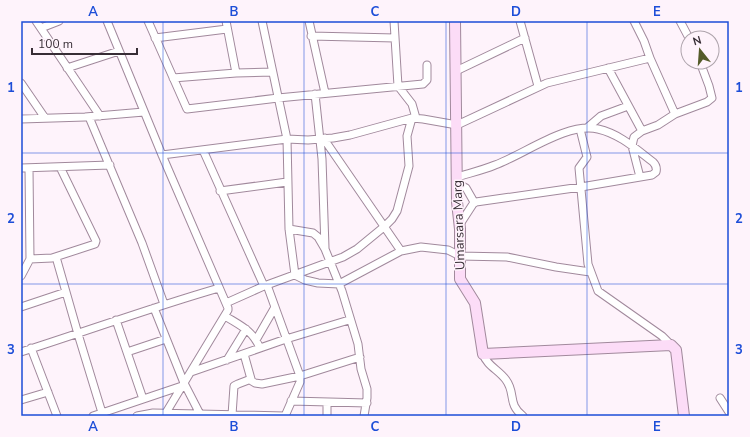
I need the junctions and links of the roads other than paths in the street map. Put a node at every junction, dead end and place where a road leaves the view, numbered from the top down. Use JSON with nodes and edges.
{"nodes":[{"id":1,"x":36,"y":21,"type":"edge"},
{"id":2,"x":58,"y":21,"type":"edge"},
{"id":3,"x":107,"y":21,"type":"edge"},
{"id":4,"x":148,"y":21,"type":"edge"},
{"id":5,"x":226,"y":21,"type":"edge"},
{"id":6,"x":262,"y":21,"type":"edge"},
{"id":7,"x":309,"y":21,"type":"edge"},
{"id":8,"x":394,"y":21,"type":"edge"},
{"id":9,"x":455,"y":21,"type":"edge"},
{"id":10,"x":520,"y":21,"type":"edge"},
{"id":11,"x":634,"y":21,"type":"edge"},
{"id":12,"x":680,"y":21,"type":"edge"},
{"id":13,"x":41,"y":28,"type":"junction"},
{"id":14,"x":227,"y":29,"type":"junction"},
{"id":15,"x":685,"y":30,"type":"edge"},
{"id":16,"x":312,"y":36,"type":"junction"},
{"id":17,"x":155,"y":38,"type":"junction"},
{"id":18,"x":395,"y":38,"type":"junction"},
{"id":19,"x":525,"y":38,"type":"junction"},
{"id":20,"x":119,"y":51,"type":"junction"},
{"id":21,"x":650,"y":58,"type":"junction"},
{"id":22,"x":427,"y":65,"type":"dead end"},
{"id":23,"x":67,"y":68,"type":"junction"},
{"id":24,"x":608,"y":68,"type":"junction"},
{"id":25,"x":703,"y":70,"type":"edge"},
{"id":26,"x":456,"y":71,"type":"junction"},
{"id":27,"x":272,"y":72,"type":"junction"},
{"id":28,"x":236,"y":73,"type":"junction"},
{"id":29,"x":173,"y":78,"type":"junction"},
{"id":30,"x":21,"y":83,"type":"edge"},
{"id":31,"x":398,"y":86,"type":"junction"},
{"id":32,"x":538,"y":86,"type":"junction"},
{"id":33,"x":325,"y":93,"type":"junction"},
{"id":34,"x":315,"y":94,"type":"junction"},
{"id":35,"x":278,"y":98,"type":"junction"},
{"id":36,"x":628,"y":106,"type":"junction"},
{"id":37,"x":144,"y":112,"type":"junction"},
{"id":38,"x":675,"y":114,"type":"junction"},
{"id":39,"x":100,"y":116,"type":"junction"},
{"id":40,"x":90,"y":117,"type":"junction"},
{"id":41,"x":45,"y":118,"type":"junction"},
{"id":42,"x":414,"y":118,"type":"junction"},
{"id":43,"x":21,"y":119,"type":"edge"},
{"id":44,"x":457,"y":125,"type":"junction"},
{"id":45,"x":583,"y":128,"type":"junction"},
{"id":46,"x":642,"y":131,"type":"junction"},
{"id":47,"x":287,"y":139,"type":"junction"},
{"id":48,"x":323,"y":139,"type":"junction"},
{"id":49,"x":632,"y":146,"type":"junction"},
{"id":50,"x":203,"y":150,"type":"junction"},
{"id":51,"x":162,"y":155,"type":"junction"},
{"id":52,"x":110,"y":164,"type":"junction"},
{"id":53,"x":60,"y":167,"type":"junction"},
{"id":54,"x":21,"y":168,"type":"edge"},
{"id":55,"x":29,"y":168,"type":"junction"},
{"id":56,"x":640,"y":177,"type":"junction"},
{"id":57,"x":457,"y":180,"type":"junction"},
{"id":58,"x":287,"y":182,"type":"junction"},
{"id":59,"x":581,"y":187,"type":"junction"},
{"id":60,"x":220,"y":191,"type":"junction"},
{"id":61,"x":474,"y":202,"type":"junction"},
{"id":62,"x":460,"y":224,"type":"junction"},
{"id":63,"x":385,"y":226,"type":"junction"},
{"id":64,"x":289,"y":229,"type":"junction"},
{"id":65,"x":325,"y":249,"type":"junction"},
{"id":66,"x":402,"y":252,"type":"junction"},
{"id":67,"x":460,"y":256,"type":"junction"},
{"id":68,"x":56,"y":257,"type":"junction"},
{"id":69,"x":30,"y":259,"type":"junction"},
{"id":70,"x":330,"y":262,"type":"junction"},
{"id":71,"x":590,"y":272,"type":"junction"},
{"id":72,"x":295,"y":275,"type":"junction"},
{"id":73,"x":21,"y":276,"type":"edge"},
{"id":74,"x":339,"y":284,"type":"junction"},
{"id":75,"x":265,"y":286,"type":"junction"},
{"id":76,"x":219,"y":288,"type":"junction"},
{"id":77,"x":66,"y":292,"type":"junction"},
{"id":78,"x":226,"y":303,"type":"junction"},
{"id":79,"x":164,"y":304,"type":"junction"},
{"id":80,"x":21,"y":307,"type":"edge"},
{"id":81,"x":275,"y":307,"type":"junction"},
{"id":82,"x":154,"y":308,"type":"junction"},
{"id":83,"x":225,"y":316,"type":"junction"},
{"id":84,"x":116,"y":320,"type":"junction"},
{"id":85,"x":349,"y":320,"type":"junction"},
{"id":86,"x":246,"y":329,"type":"junction"},
{"id":87,"x":78,"y":334,"type":"junction"},
{"id":88,"x":166,"y":339,"type":"junction"},
{"id":89,"x":286,"y":339,"type":"junction"},
{"id":90,"x":256,"y":340,"type":"junction"},
{"id":91,"x":670,"y":344,"type":"junction"},
{"id":92,"x":31,"y":348,"type":"junction"},
{"id":93,"x":260,"y":348,"type":"junction"},
{"id":94,"x":21,"y":352,"type":"edge"},
{"id":95,"x":127,"y":352,"type":"junction"},
{"id":96,"x":244,"y":354,"type":"junction"},
{"id":97,"x":483,"y":354,"type":"junction"},
{"id":98,"x":360,"y":357,"type":"junction"},
{"id":99,"x":227,"y":360,"type":"junction"},
{"id":100,"x":191,"y":372,"type":"junction"},
{"id":101,"x":300,"y":376,"type":"junction"},
{"id":102,"x":250,"y":380,"type":"junction"},
{"id":103,"x":183,"y":385,"type":"junction"},
{"id":104,"x":48,"y":392,"type":"junction"},
{"id":105,"x":143,"y":398,"type":"junction"},
{"id":106,"x":720,"y":398,"type":"dead end"},
{"id":107,"x":21,"y":400,"type":"edge"},
{"id":108,"x":291,"y":401,"type":"junction"},
{"id":109,"x":327,"y":402,"type":"junction"},
{"id":110,"x":366,"y":403,"type":"junction"},
{"id":111,"x":729,"y":412,"type":"edge"},
{"id":112,"x":103,"y":414,"type":"edge"},
{"id":113,"x":200,"y":414,"type":"junction"},
{"id":114,"x":164,"y":415,"type":"edge"},
{"id":115,"x":232,"y":415,"type":"junction"},
{"id":116,"x":57,"y":416,"type":"edge"},
{"id":117,"x":93,"y":416,"type":"edge"},
{"id":118,"x":137,"y":416,"type":"edge"},
{"id":119,"x":285,"y":416,"type":"edge"},
{"id":120,"x":327,"y":416,"type":"edge"},
{"id":121,"x":364,"y":416,"type":"edge"},
{"id":122,"x":524,"y":416,"type":"edge"},
{"id":123,"x":684,"y":416,"type":"edge"}],
"edges":[{"from":1,"to":13,"type":"street"},
{"from":2,"to":13,"type":"street"},
{"from":3,"to":20,"type":"street"},
{"from":4,"to":17,"type":"street"},
{"from":5,"to":14,"type":"street"},
{"from":6,"to":27,"type":"street"},
{"from":7,"to":16,"type":"street"},
{"from":8,"to":18,"type":"street"},
{"from":9,"to":26,"type":"street","name":"Umarsara Marg"},
{"from":10,"to":19,"type":"street"},
{"from":11,"to":21,"type":"street"},
{"from":12,"to":15,"type":"street"},
{"from":13,"to":23,"type":"street"},
{"from":14,"to":17,"type":"street"},
{"from":14,"to":28,"type":"street"},
{"from":16,"to":18,"type":"street"},
{"from":16,"to":33,"type":"street"},
{"from":17,"to":29,"type":"street"},
{"from":18,"to":31,"type":"street"},
{"from":19,"to":26,"type":"street"},
{"from":19,"to":32,"type":"street"},
{"from":20,"to":23,"type":"street"},
{"from":20,"to":37,"type":"street"},
{"from":21,"to":24,"type":"street"},
{"from":21,"to":38,"type":"street"},
{"from":22,"to":31,"type":"street"},
{"from":23,"to":39,"type":"street"},
{"from":24,"to":32,"type":"street"},
{"from":24,"to":36,"type":"street"},
{"from":25,"to":38,"type":"street"},
{"from":26,"to":44,"type":"street","name":"Umarsara Marg"},
{"from":27,"to":28,"type":"street"},
{"from":27,"to":35,"type":"street"},
{"from":28,"to":29,"type":"street"},
{"from":29,"to":35,"type":"street"},
{"from":30,"to":41,"type":"street"},
{"from":31,"to":33,"type":"street"},
{"from":31,"to":42,"type":"street"},
{"from":32,"to":44,"type":"street"},
{"from":33,"to":34,"type":"street"},
{"from":34,"to":35,"type":"street"},
{"from":34,"to":48,"type":"street"},
{"from":35,"to":47,"type":"street"},
{"from":36,"to":45,"type":"street"},
{"from":36,"to":46,"type":"street"},
{"from":37,"to":39,"type":"street"},
{"from":37,"to":51,"type":"street"},
{"from":38,"to":46,"type":"street"},
{"from":39,"to":40,"type":"street"},
{"from":40,"to":41,"type":"street"},
{"from":40,"to":52,"type":"street"},
{"from":41,"to":43,"type":"street"},
{"from":42,"to":44,"type":"street"},
{"from":42,"to":48,"type":"street"},
{"from":42,"to":63,"type":"street"},
{"from":44,"to":57,"type":"street","name":"Umarsara Marg"},
{"from":45,"to":49,"type":"street"},
{"from":45,"to":57,"type":"street"},
{"from":45,"to":59,"type":"street"},
{"from":46,"to":49,"type":"street"},
{"from":47,"to":48,"type":"street"},
{"from":47,"to":50,"type":"street"},
{"from":47,"to":58,"type":"street"},
{"from":48,"to":63,"type":"street"},
{"from":48,"to":65,"type":"street"},
{"from":49,"to":56,"type":"street"},
{"from":49,"to":56,"type":"street"},
{"from":50,"to":51,"type":"street"},
{"from":50,"to":60,"type":"street"},
{"from":51,"to":76,"type":"street"},
{"from":52,"to":53,"type":"street"},
{"from":52,"to":79,"type":"street"},
{"from":53,"to":55,"type":"street"},
{"from":53,"to":68,"type":"street"},
{"from":54,"to":55,"type":"street"},
{"from":55,"to":69,"type":"street"},
{"from":56,"to":59,"type":"street"},
{"from":57,"to":61,"type":"street"},
{"from":57,"to":62,"type":"street","name":"Umarsara Marg"},
{"from":58,"to":60,"type":"street"},
{"from":58,"to":64,"type":"street"},
{"from":59,"to":61,"type":"street"},
{"from":59,"to":71,"type":"street"},
{"from":60,"to":75,"type":"street"},
{"from":61,"to":62,"type":"street"},
{"from":62,"to":67,"type":"street","name":"Umarsara Marg"},
{"from":63,"to":66,"type":"street"},
{"from":63,"to":70,"type":"street"},
{"from":64,"to":65,"type":"street"},
{"from":64,"to":72,"type":"street"},
{"from":65,"to":70,"type":"street"},
{"from":66,"to":67,"type":"street"},
{"from":66,"to":74,"type":"street"},
{"from":67,"to":71,"type":"street"},
{"from":67,"to":97,"type":"street","name":"Umarsara Marg"},
{"from":68,"to":69,"type":"street"},
{"from":68,"to":77,"type":"street"},
{"from":69,"to":73,"type":"street"},
{"from":70,"to":72,"type":"street"},
{"from":70,"to":74,"type":"street"},
{"from":71,"to":91,"type":"street"},
{"from":72,"to":74,"type":"street"},
{"from":72,"to":75,"type":"street"},
{"from":74,"to":85,"type":"street"},
{"from":75,"to":78,"type":"street"},
{"from":75,"to":81,"type":"street"},
{"from":76,"to":78,"type":"street"},
{"from":76,"to":79,"type":"street"},
{"from":77,"to":80,"type":"street"},
{"from":77,"to":87,"type":"street"},
{"from":78,"to":83,"type":"street"},
{"from":79,"to":82,"type":"street"},
{"from":81,"to":89,"type":"street"},
{"from":81,"to":90,"type":"street"},
{"from":82,"to":84,"type":"street"},
{"from":82,"to":88,"type":"street"},
{"from":83,"to":86,"type":"street"},
{"from":83,"to":100,"type":"street"},
{"from":84,"to":87,"type":"street"},
{"from":84,"to":95,"type":"street"},
{"from":85,"to":89,"type":"street"},
{"from":85,"to":98,"type":"street"},
{"from":86,"to":90,"type":"street"},
{"from":86,"to":99,"type":"street"},
{"from":87,"to":92,"type":"street"},
{"from":87,"to":112,"type":"street"},
{"from":88,"to":95,"type":"street"},
{"from":88,"to":103,"type":"street"},
{"from":89,"to":93,"type":"street"},
{"from":89,"to":101,"type":"street"},
{"from":90,"to":93,"type":"street"},
{"from":91,"to":97,"type":"street"},
{"from":91,"to":123,"type":"street"},
{"from":92,"to":94,"type":"street"},
{"from":92,"to":104,"type":"street"},
{"from":93,"to":96,"type":"street"},
{"from":95,"to":105,"type":"street"},
{"from":96,"to":99,"type":"street"},
{"from":96,"to":102,"type":"street"},
{"from":97,"to":122,"type":"street"},
{"from":98,"to":101,"type":"street"},
{"from":98,"to":110,"type":"street"},
{"from":99,"to":100,"type":"street"},
{"from":100,"to":103,"type":"street"},
{"from":101,"to":102,"type":"street"},
{"from":101,"to":108,"type":"street"},
{"from":102,"to":115,"type":"street"},
{"from":103,"to":105,"type":"street"},
{"from":103,"to":113,"type":"street"},
{"from":103,"to":114,"type":"street"},
{"from":104,"to":107,"type":"street"},
{"from":104,"to":116,"type":"street"},
{"from":105,"to":112,"type":"street"},
{"from":106,"to":111,"type":"street"},
{"from":108,"to":109,"type":"street"},
{"from":108,"to":119,"type":"street"},
{"from":109,"to":110,"type":"street"},
{"from":109,"to":120,"type":"street"},
{"from":110,"to":121,"type":"street"},
{"from":112,"to":117,"type":"street"},
{"from":113,"to":114,"type":"street"},
{"from":113,"to":115,"type":"street"},
{"from":114,"to":118,"type":"street"},
{"from":115,"to":119,"type":"street"}]}
